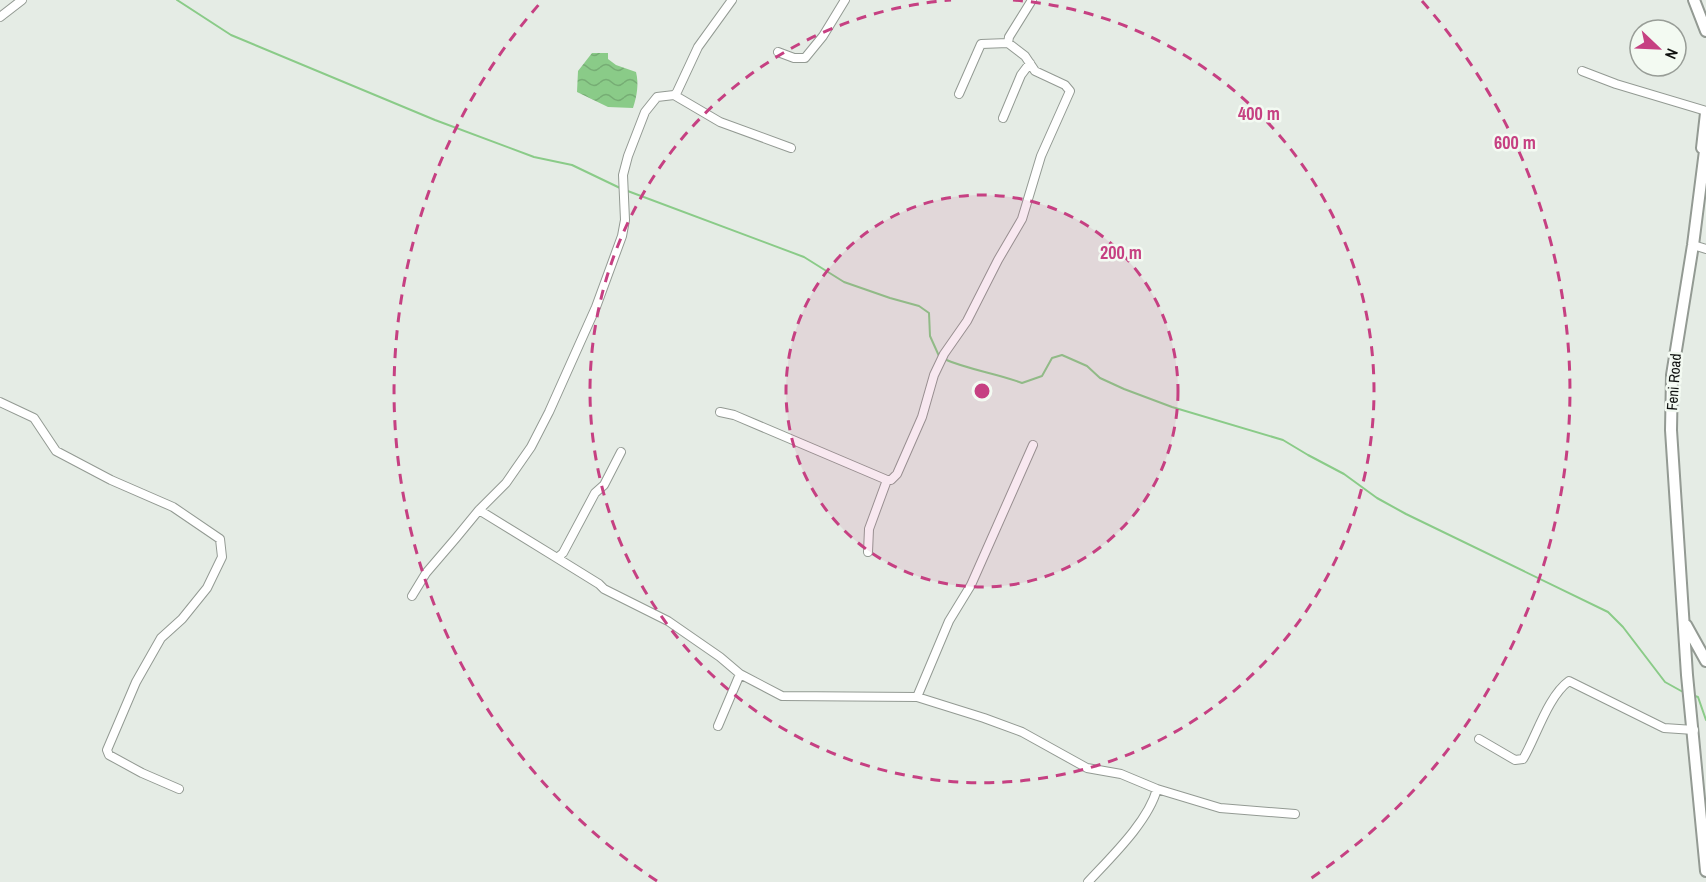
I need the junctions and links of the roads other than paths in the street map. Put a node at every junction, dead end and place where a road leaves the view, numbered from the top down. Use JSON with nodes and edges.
{"nodes":[{"id":1,"x":22,"y":0,"type":"edge"},
{"id":2,"x":732,"y":0,"type":"edge"},
{"id":3,"x":845,"y":0,"type":"edge"},
{"id":4,"x":1032,"y":0,"type":"edge"},
{"id":5,"x":1695,"y":0,"type":"edge"},
{"id":6,"x":0,"y":17,"type":"edge"},
{"id":7,"x":1706,"y":20,"type":"edge"},
{"id":8,"x":1706,"y":31,"type":"edge"},
{"id":9,"x":1008,"y":43,"type":"junction"},
{"id":10,"x":778,"y":52,"type":"dead end"},
{"id":11,"x":1030,"y":63,"type":"junction"},
{"id":12,"x":1582,"y":71,"type":"dead end"},
{"id":13,"x":959,"y":94,"type":"dead end"},
{"id":14,"x":674,"y":95,"type":"junction"},
{"id":15,"x":1706,"y":112,"type":"edge"},
{"id":16,"x":1003,"y":118,"type":"dead end"},
{"id":17,"x":1706,"y":143,"type":"edge"},
{"id":18,"x":790,"y":148,"type":"dead end"},
{"id":19,"x":1693,"y":245,"type":"junction"},
{"id":20,"x":1706,"y":249,"type":"edge"},
{"id":21,"x":0,"y":402,"type":"edge"},
{"id":22,"x":720,"y":412,"type":"dead end"},
{"id":23,"x":1033,"y":445,"type":"dead end"},
{"id":24,"x":621,"y":452,"type":"dead end"},
{"id":25,"x":887,"y":480,"type":"junction"},
{"id":26,"x":479,"y":510,"type":"junction"},
{"id":27,"x":868,"y":552,"type":"dead end"},
{"id":28,"x":557,"y":558,"type":"junction"},
{"id":29,"x":412,"y":596,"type":"dead end"},
{"id":30,"x":1684,"y":622,"type":"junction"},
{"id":31,"x":1706,"y":662,"type":"edge"},
{"id":32,"x":740,"y":674,"type":"junction"},
{"id":33,"x":916,"y":698,"type":"junction"},
{"id":34,"x":718,"y":726,"type":"dead end"},
{"id":35,"x":1694,"y":730,"type":"junction"},
{"id":36,"x":1479,"y":739,"type":"dead end"},
{"id":37,"x":179,"y":789,"type":"dead end"},
{"id":38,"x":1157,"y":789,"type":"junction"},
{"id":39,"x":1295,"y":814,"type":"dead end"},
{"id":40,"x":1706,"y":871,"type":"edge"},
{"id":41,"x":1088,"y":882,"type":"edge"}],
"edges":[{"from":1,"to":6,"type":"street"},
{"from":2,"to":14,"type":"street"},
{"from":3,"to":10,"type":"street"},
{"from":4,"to":9,"type":"street"},
{"from":5,"to":7,"type":"main road"},
{"from":5,"to":8,"type":"main road"},
{"from":9,"to":11,"type":"street"},
{"from":9,"to":13,"type":"street"},
{"from":11,"to":16,"type":"street"},
{"from":11,"to":25,"type":"street"},
{"from":12,"to":15,"type":"street"},
{"from":14,"to":18,"type":"street"},
{"from":14,"to":26,"type":"street"},
{"from":15,"to":30,"type":"main road"},
{"from":17,"to":19,"type":"main road","name":"Feni Road"},
{"from":19,"to":20,"type":"street"},
{"from":19,"to":30,"type":"main road","name":"Feni Road"},
{"from":21,"to":37,"type":"street"},
{"from":22,"to":25,"type":"street"},
{"from":23,"to":33,"type":"street"},
{"from":24,"to":28,"type":"street"},
{"from":25,"to":27,"type":"street"},
{"from":26,"to":28,"type":"street"},
{"from":26,"to":29,"type":"street"},
{"from":28,"to":32,"type":"street"},
{"from":30,"to":31,"type":"main road"},
{"from":30,"to":35,"type":"main road"},
{"from":32,"to":33,"type":"street"},
{"from":32,"to":34,"type":"street"},
{"from":33,"to":38,"type":"street"},
{"from":35,"to":36,"type":"street"},
{"from":35,"to":40,"type":"main road"},
{"from":38,"to":39,"type":"street"},
{"from":38,"to":41,"type":"street"}]}
